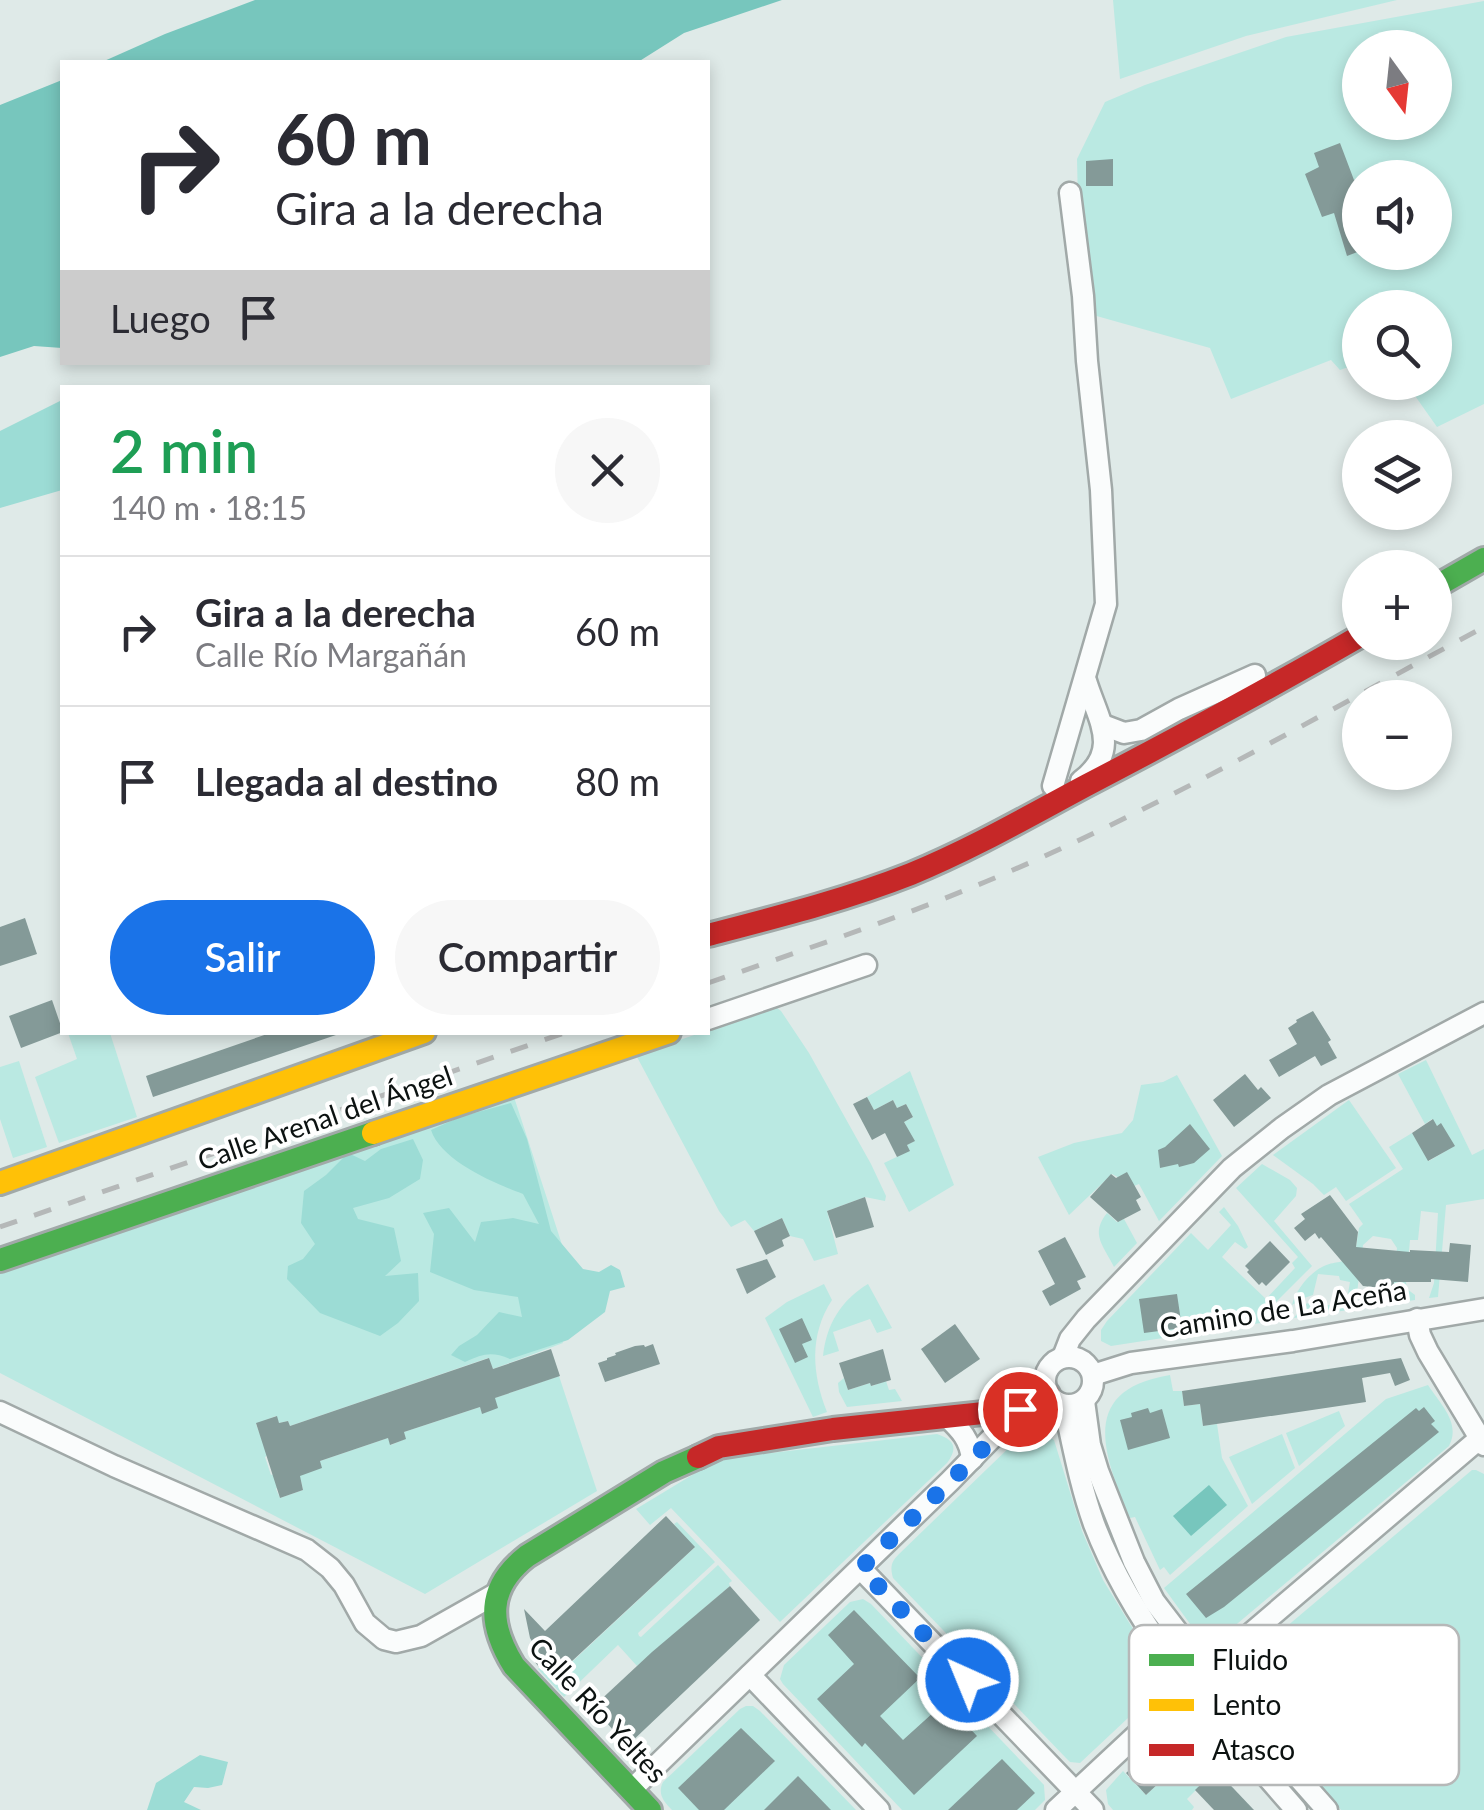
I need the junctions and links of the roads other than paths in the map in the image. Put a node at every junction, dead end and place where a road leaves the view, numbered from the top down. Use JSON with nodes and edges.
{"nodes":[{"id":1,"x":1070,"y":193,"type":"dead end"},
{"id":2,"x":1484,"y":559,"type":"edge"},
{"id":3,"x":1452,"y":577,"type":"edge"},
{"id":4,"x":1342,"y":631,"type":"edge"},
{"id":5,"x":1342,"y":644,"type":"edge"},
{"id":6,"x":1086,"y":680,"type":"junction"},
{"id":7,"x":1263,"y":681,"type":"junction"},
{"id":8,"x":1104,"y":725,"type":"junction"},
{"id":9,"x":1070,"y":730,"type":"junction"},
{"id":10,"x":1103,"y":759,"type":"junction"},
{"id":11,"x":1053,"y":786,"type":"junction"},
{"id":12,"x":964,"y":851,"type":"junction"},
{"id":13,"x":714,"y":933,"type":"edge"},
{"id":14,"x":866,"y":965,"type":"dead end"},
{"id":15,"x":1484,"y":1013,"type":"edge"},
{"id":16,"x":710,"y":1018,"type":"edge"},
{"id":17,"x":416,"y":1035,"type":"edge"},
{"id":18,"x":660,"y":1035,"type":"edge"},
{"id":19,"x":0,"y":1183,"type":"edge"},
{"id":20,"x":0,"y":1260,"type":"edge"},
{"id":21,"x":1484,"y":1309,"type":"edge"},
{"id":22,"x":1417,"y":1319,"type":"junction"},
{"id":23,"x":1063,"y":1358,"type":"junction"},
{"id":24,"x":1092,"y":1375,"type":"junction"},
{"id":25,"x":1065,"y":1400,"type":"junction"},
{"id":26,"x":1020,"y":1409,"type":"junction"},
{"id":27,"x":0,"y":1412,"type":"edge"},
{"id":28,"x":947,"y":1416,"type":"junction"},
{"id":29,"x":1482,"y":1442,"type":"edge"},
{"id":30,"x":972,"y":1460,"type":"junction"},
{"id":31,"x":861,"y":1568,"type":"junction"},
{"id":32,"x":499,"y":1592,"type":"junction"},
{"id":33,"x":1145,"y":1625,"type":"edge"},
{"id":34,"x":1173,"y":1625,"type":"edge"},
{"id":35,"x":1262,"y":1625,"type":"edge"},
{"id":36,"x":750,"y":1675,"type":"junction"},
{"id":37,"x":1129,"y":1741,"type":"edge"},
{"id":38,"x":1274,"y":1785,"type":"edge"},
{"id":39,"x":1305,"y":1785,"type":"edge"},
{"id":40,"x":631,"y":1790,"type":"junction"},
{"id":41,"x":1075,"y":1791,"type":"junction"},
{"id":42,"x":650,"y":1810,"type":"edge"},
{"id":43,"x":879,"y":1810,"type":"edge"},
{"id":44,"x":1056,"y":1810,"type":"edge"},
{"id":45,"x":1092,"y":1810,"type":"edge"},
{"id":46,"x":1296,"y":1810,"type":"edge"},
{"id":47,"x":1327,"y":1810,"type":"edge"}],
"edges":[{"from":1,"to":6,"type":"street"},
{"from":2,"to":3,"type":"street"},
{"from":4,"to":7,"type":"street"},
{"from":5,"to":7,"type":"street"},
{"from":6,"to":8,"type":"street"},
{"from":6,"to":9,"type":"street"},
{"from":7,"to":8,"type":"street"},
{"from":7,"to":10,"type":"street"},
{"from":7,"to":12,"type":"street"},
{"from":8,"to":10,"type":"street"},
{"from":9,"to":10,"type":"street"},
{"from":9,"to":11,"type":"street"},
{"from":10,"to":11,"type":"street"},
{"from":10,"to":12,"type":"street"},
{"from":11,"to":13,"type":"street"},
{"from":12,"to":13,"type":"street"},
{"from":14,"to":16,"type":"street"},
{"from":15,"to":23,"type":"street"},
{"from":17,"to":19,"type":"street"},
{"from":18,"to":20,"type":"street","name":"Calle Arenal del Ángel"},
{"from":21,"to":22,"type":"street","name":"Camino de La Aceña"},
{"from":22,"to":24,"type":"street","name":"Camino de La Aceña"},
{"from":22,"to":29,"type":"street"},
{"from":23,"to":24,"type":"street"},
{"from":23,"to":25,"type":"street"},
{"from":24,"to":25,"type":"street"},
{"from":25,"to":26,"type":"street"},
{"from":25,"to":33,"type":"street"},
{"from":25,"to":34,"type":"street"},
{"from":26,"to":28,"type":"street"},
{"from":26,"to":30,"type":"street"},
{"from":27,"to":32,"type":"street"},
{"from":28,"to":30,"type":"street"},
{"from":28,"to":32,"type":"street"},
{"from":29,"to":35,"type":"street"},
{"from":30,"to":31,"type":"street"},
{"from":31,"to":36,"type":"street"},
{"from":31,"to":41,"type":"street"},
{"from":32,"to":40,"type":"street","name":"Calle Río Yeltes"},
{"from":36,"to":40,"type":"street"},
{"from":36,"to":43,"type":"street"},
{"from":37,"to":41,"type":"street"},
{"from":38,"to":46,"type":"street"},
{"from":39,"to":47,"type":"street"},
{"from":40,"to":42,"type":"street","name":"Calle Río Yeltes"},
{"from":41,"to":44,"type":"street"},
{"from":41,"to":45,"type":"street"}]}
